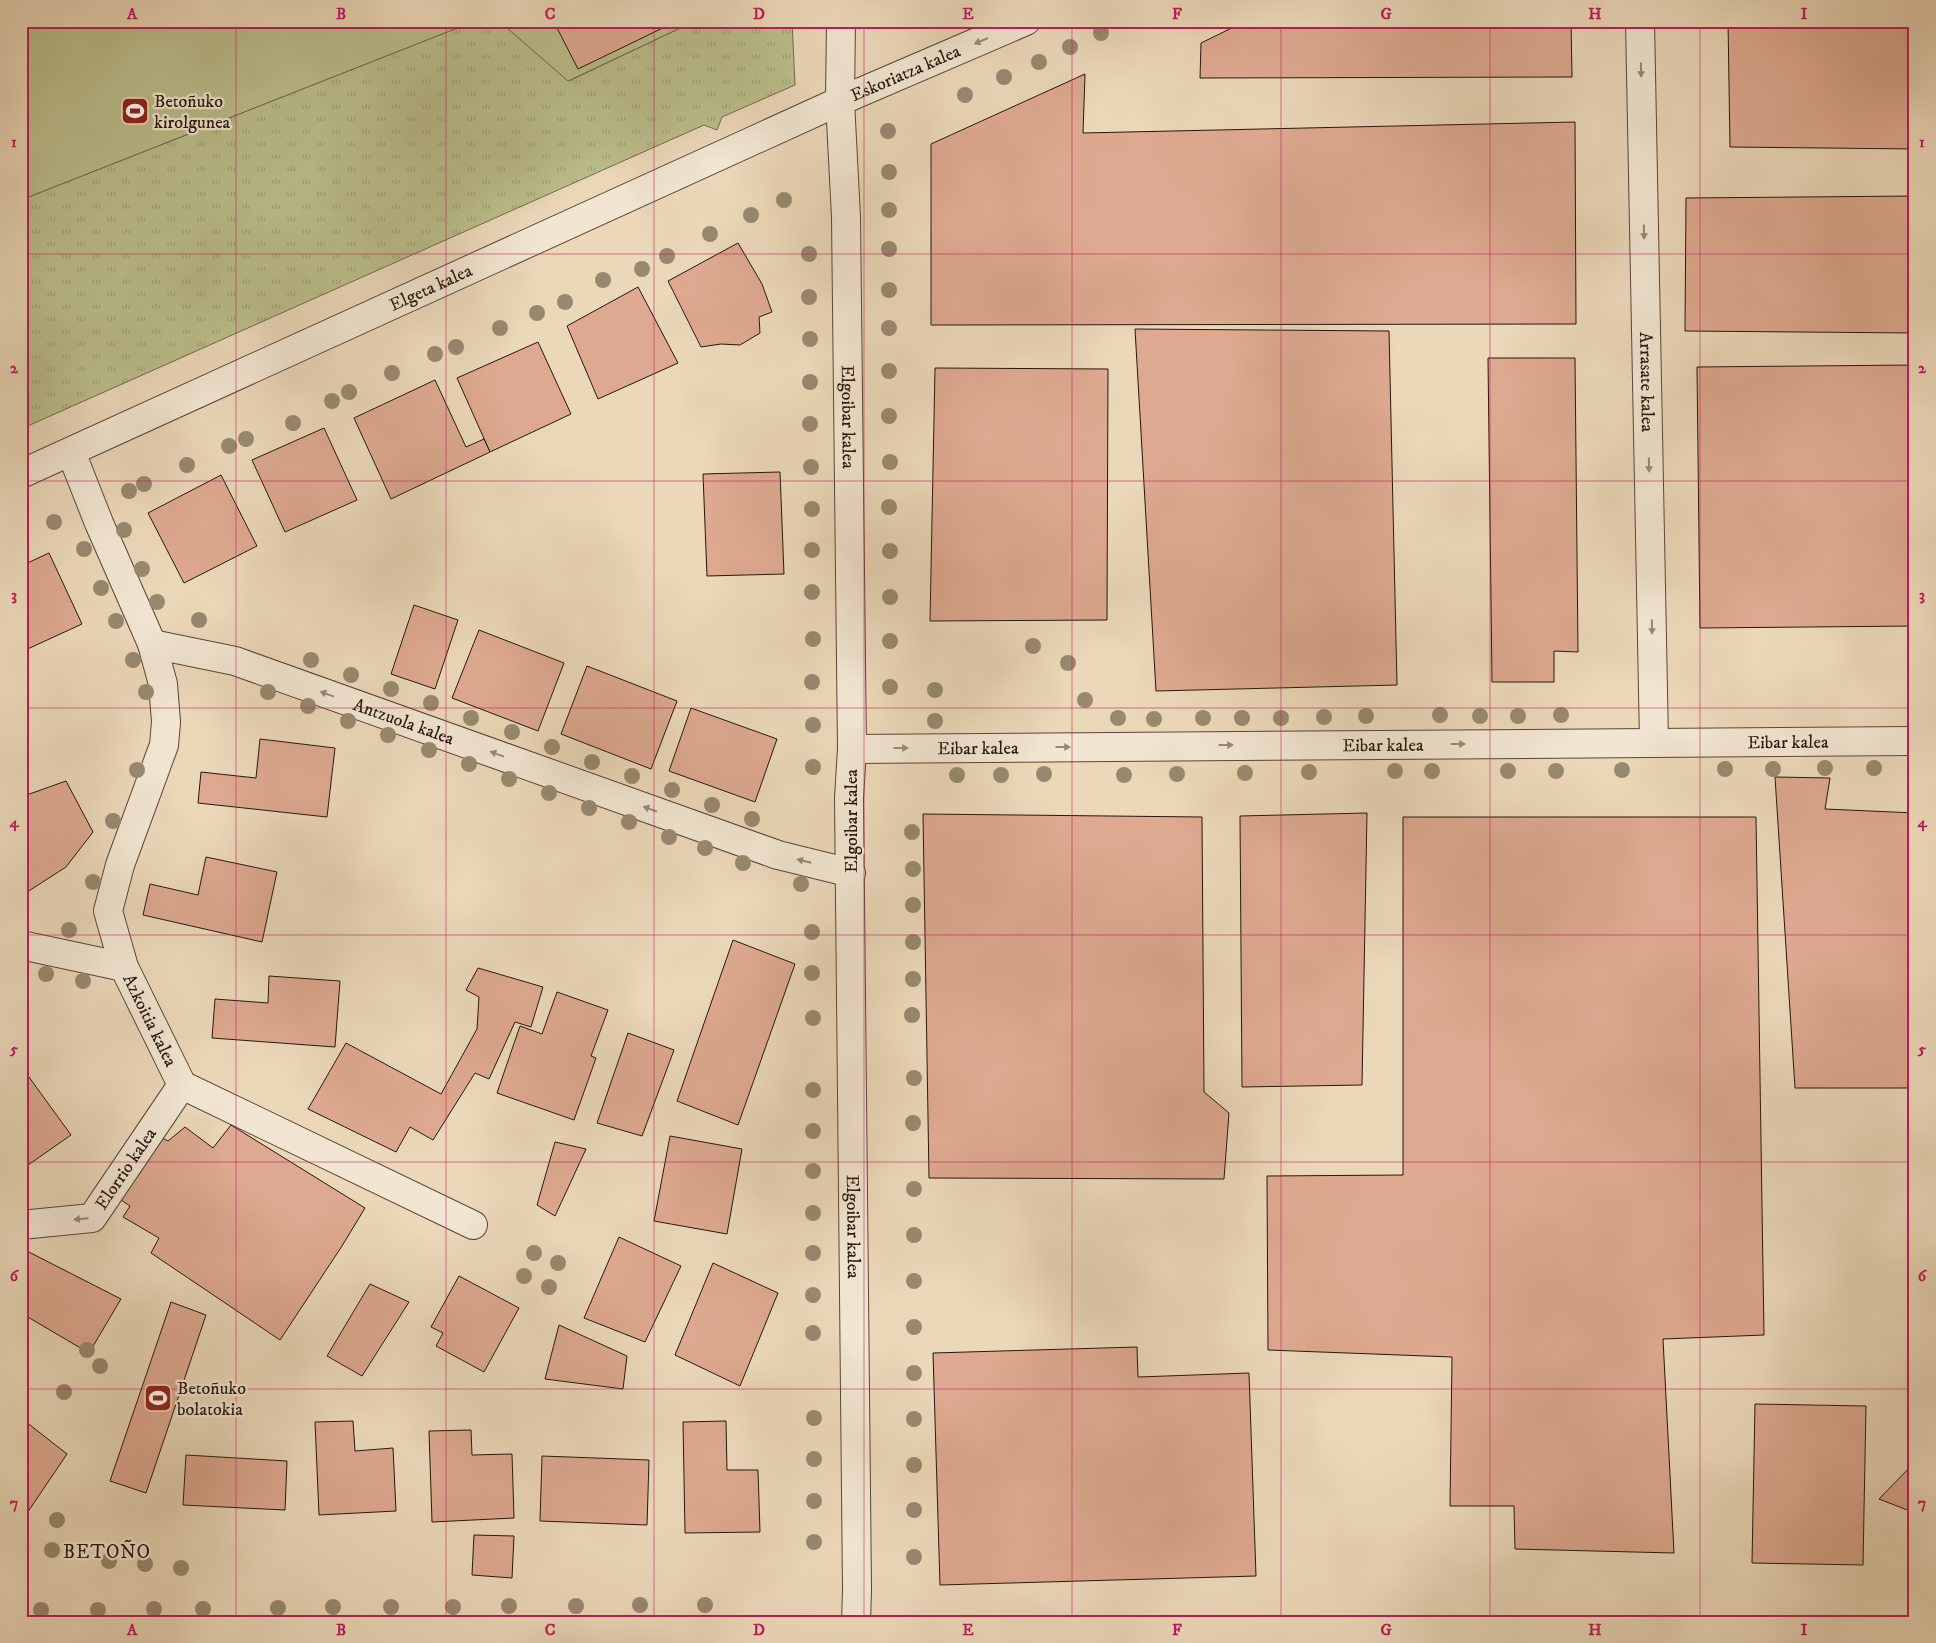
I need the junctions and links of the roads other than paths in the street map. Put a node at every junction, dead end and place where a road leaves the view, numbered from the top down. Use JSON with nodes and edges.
{"nodes":[{"id":1,"x":841,"y":21,"type":"edge"},
{"id":2,"x":1026,"y":21,"type":"edge"},
{"id":3,"x":1640,"y":21,"type":"edge"},
{"id":4,"x":840,"y":101,"type":"junction"},
{"id":5,"x":71,"y":452,"type":"junction"},
{"id":6,"x":21,"y":474,"type":"edge"},
{"id":7,"x":152,"y":644,"type":"junction"},
{"id":8,"x":1915,"y":741,"type":"edge"},
{"id":9,"x":1654,"y":742,"type":"junction"},
{"id":10,"x":852,"y":749,"type":"junction"},
{"id":11,"x":851,"y":873,"type":"junction"},
{"id":12,"x":21,"y":945,"type":"edge"},
{"id":13,"x":124,"y":968,"type":"junction"},
{"id":14,"x":182,"y":1085,"type":"junction"},
{"id":15,"x":21,"y":1224,"type":"edge"},
{"id":16,"x":473,"y":1225,"type":"dead end"},
{"id":17,"x":856,"y":1622,"type":"edge"}],
"edges":[{"from":1,"to":4,"type":"street","name":"Elgoibar kalea"},
{"from":2,"to":4,"type":"street","name":"Eskoriatza kalea","one_way":true},
{"from":3,"to":9,"type":"street","name":"Arrasate kalea","one_way":true},
{"from":4,"to":5,"type":"street","name":"Elgeta kalea"},
{"from":4,"to":10,"type":"street","name":"Elgoibar kalea"},
{"from":5,"to":6,"type":"street","name":"Elgeta kalea"},
{"from":5,"to":7,"type":"street"},
{"from":11,"to":7,"type":"street","name":"Antzuola kalea","one_way":true},
{"from":7,"to":13,"type":"street","name":"Azkoitia kalea"},
{"from":8,"to":9,"type":"street","name":"Eibar kalea"},
{"from":10,"to":9,"type":"street","name":"Eibar kalea","one_way":true},
{"from":10,"to":11,"type":"street","name":"Elgoibar kalea"},
{"from":11,"to":17,"type":"street","name":"Elgoibar kalea"},
{"from":12,"to":13,"type":"street"},
{"from":13,"to":14,"type":"street","name":"Azkoitia kalea"},
{"from":14,"to":15,"type":"street","name":"Elorrio kalea","one_way":true},
{"from":14,"to":16,"type":"street","name":"Azkoitia kalea"}]}
